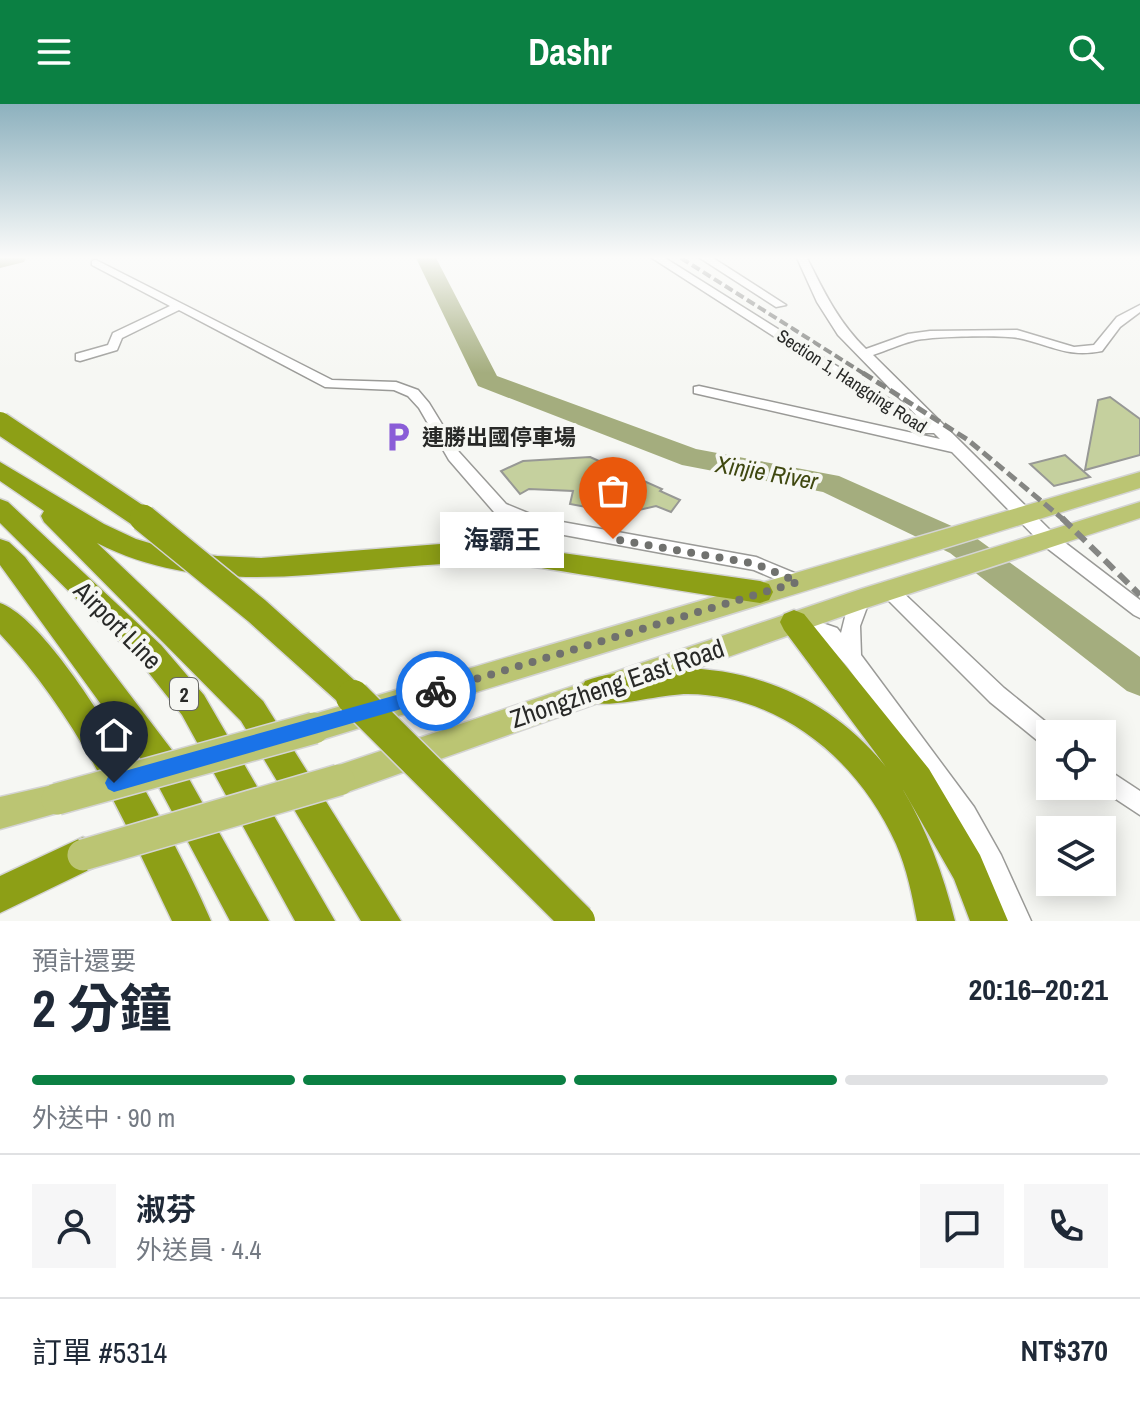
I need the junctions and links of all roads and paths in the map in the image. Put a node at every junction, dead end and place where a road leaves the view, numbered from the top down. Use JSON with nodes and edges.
{"nodes":[{"id":1,"x":160,"y":296,"type":"edge"},
{"id":2,"x":718,"y":296,"type":"edge"},
{"id":3,"x":766,"y":296,"type":"edge"},
{"id":4,"x":823,"y":296,"type":"edge"},
{"id":5,"x":780,"y":305,"type":"dead end"},
{"id":6,"x":179,"y":306,"type":"junction"},
{"id":7,"x":1140,"y":308,"type":"edge"},
{"id":8,"x":865,"y":354,"type":"junction"},
{"id":9,"x":80,"y":357,"type":"dead end"},
{"id":10,"x":699,"y":390,"type":"dead end"},
{"id":11,"x":0,"y":423,"type":"edge"},
{"id":12,"x":959,"y":451,"type":"junction"},
{"id":13,"x":5,"y":473,"type":"edge"},
{"id":14,"x":1140,"y":480,"type":"edge"},
{"id":15,"x":0,"y":508,"type":"edge"},
{"id":16,"x":1140,"y":510,"type":"edge"},
{"id":17,"x":1012,"y":517,"type":"junction"},
{"id":18,"x":1038,"y":543,"type":"junction"},
{"id":19,"x":0,"y":549,"type":"edge"},
{"id":20,"x":798,"y":582,"type":"junction"},
{"id":21,"x":889,"y":590,"type":"junction"},
{"id":22,"x":766,"y":591,"type":"junction"},
{"id":23,"x":861,"y":599,"type":"junction"},
{"id":24,"x":1140,"y":610,"type":"edge"},
{"id":25,"x":0,"y":615,"type":"edge"},
{"id":26,"x":794,"y":622,"type":"junction"},
{"id":27,"x":854,"y":660,"type":"junction"},
{"id":28,"x":596,"y":691,"type":"junction"},
{"id":29,"x":1036,"y":727,"type":"edge"},
{"id":30,"x":1116,"y":787,"type":"edge"},
{"id":31,"x":1140,"y":804,"type":"edge"},
{"id":32,"x":0,"y":813,"type":"edge"},
{"id":33,"x":83,"y":855,"type":"junction"},
{"id":34,"x":0,"y":875,"type":"edge"},
{"id":35,"x":0,"y":895,"type":"edge"},
{"id":36,"x":376,"y":913,"type":"edge"},
{"id":37,"x":192,"y":921,"type":"edge"},
{"id":38,"x":250,"y":921,"type":"edge"},
{"id":39,"x":316,"y":921,"type":"edge"},
{"id":40,"x":578,"y":921,"type":"edge"},
{"id":41,"x":936,"y":921,"type":"edge"},
{"id":42,"x":989,"y":921,"type":"edge"},
{"id":43,"x":1019,"y":921,"type":"edge"}],
"edges":[{"from":1,"to":6,"type":"street"},
{"from":2,"to":12,"type":"street","name":"Section 1, Hangqing Road"},
{"from":3,"to":5,"type":"street"},
{"from":4,"to":8,"type":"street"},
{"from":6,"to":9,"type":"street"},
{"from":6,"to":20,"type":"street"},
{"from":7,"to":8,"type":"street"},
{"from":8,"to":12,"type":"street"},
{"from":10,"to":12,"type":"street"},
{"from":11,"to":40,"type":"highway","bridge":true},
{"from":12,"to":17,"type":"street"},
{"from":13,"to":22,"type":"highway"},
{"from":13,"to":36,"type":"highway"},
{"from":14,"to":17,"type":"main road","name":"Zhongzheng East Road"},
{"from":15,"to":39,"type":"highway","name":"Airport Line","number":"2"},
{"from":16,"to":18,"type":"main road","name":"Zhongzheng East Road"},
{"from":17,"to":18,"type":"street"},
{"from":17,"to":20,"type":"main road","name":"Zhongzheng East Road"},
{"from":18,"to":21,"type":"main road","name":"Zhongzheng East Road"},
{"from":18,"to":24,"type":"street"},
{"from":19,"to":38,"type":"highway","name":"Airport Line"},
{"from":20,"to":22,"type":"main road","name":"Zhongzheng East Road"},
{"from":21,"to":23,"type":"main road","name":"Zhongzheng East Road"},
{"from":21,"to":29,"type":"street"},
{"from":22,"to":26,"type":"main road"},
{"from":22,"to":32,"type":"main road","name":"Zhongzheng East Road","bridge":true},
{"from":23,"to":26,"type":"main road","name":"Zhongzheng East Road"},
{"from":23,"to":27,"type":"street"},
{"from":25,"to":37,"type":"highway"},
{"from":26,"to":27,"type":"street"},
{"from":26,"to":28,"type":"main road","name":"Zhongzheng East Road"},
{"from":26,"to":42,"type":"highway"},
{"from":27,"to":43,"type":"street"},
{"from":28,"to":33,"type":"main road","name":"Zhongzheng East Road","bridge":true},
{"from":28,"to":41,"type":"highway"},
{"from":30,"to":31,"type":"street"},
{"from":33,"to":34,"type":"main road","name":"Zhongzheng East Road"},
{"from":33,"to":35,"type":"highway"}]}
